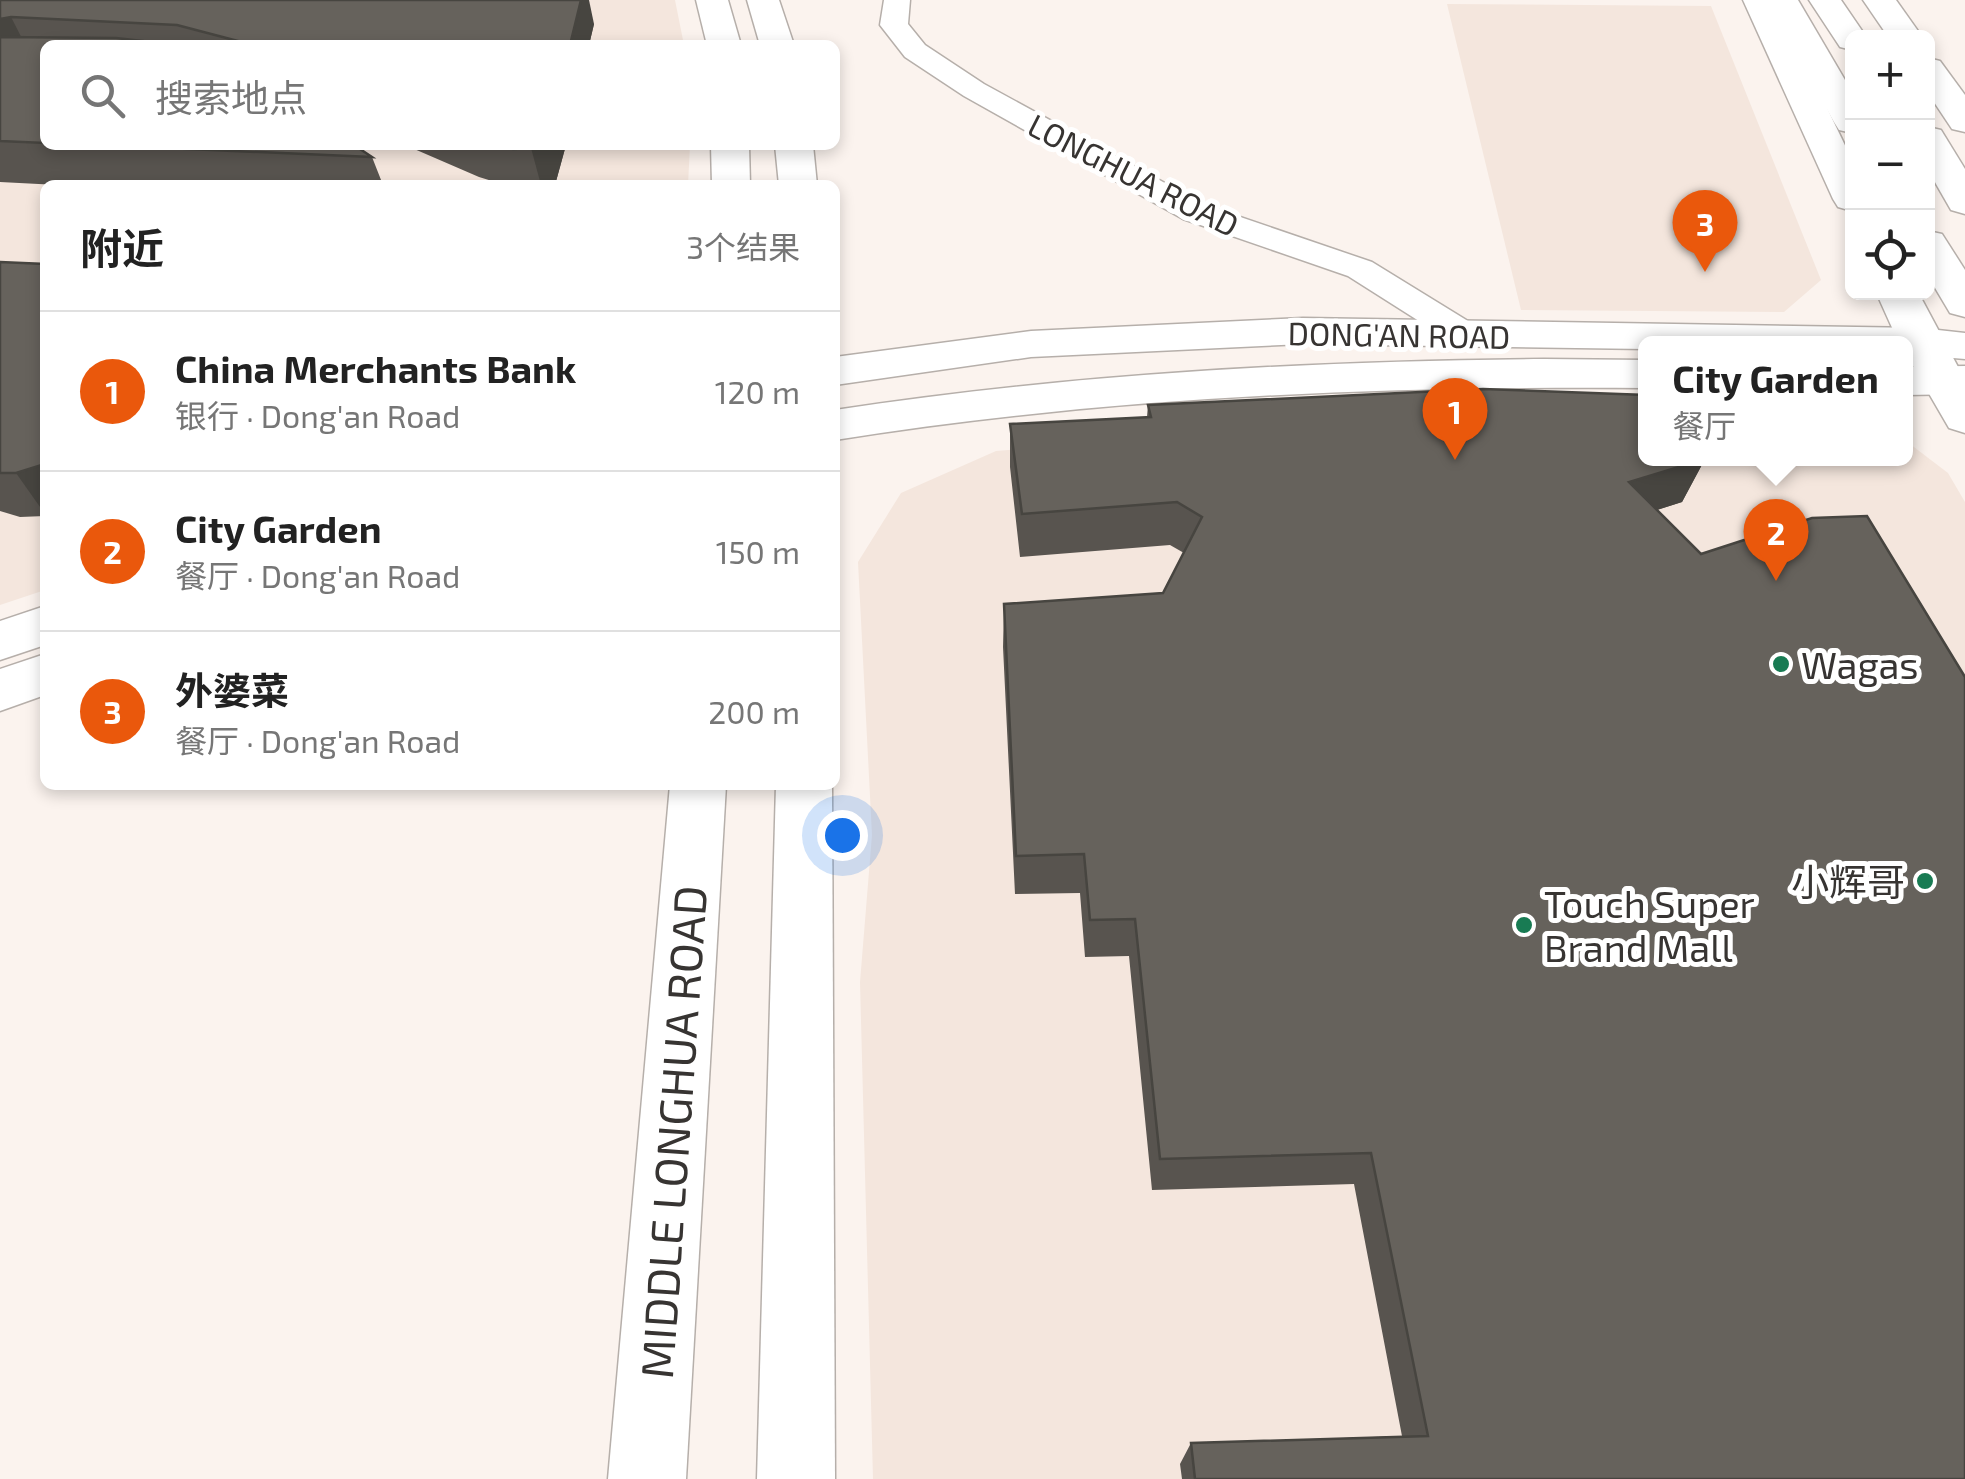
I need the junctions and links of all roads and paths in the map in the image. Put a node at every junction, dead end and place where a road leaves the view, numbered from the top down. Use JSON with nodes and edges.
{"nodes":[{"id":1,"x":712,"y":0,"type":"edge"},
{"id":2,"x":763,"y":0,"type":"edge"},
{"id":3,"x":896,"y":0,"type":"edge"},
{"id":4,"x":1760,"y":0,"type":"edge"},
{"id":5,"x":1782,"y":0,"type":"edge"},
{"id":6,"x":1826,"y":0,"type":"edge"},
{"id":7,"x":1847,"y":0,"type":"edge"},
{"id":8,"x":1880,"y":0,"type":"edge"},
{"id":9,"x":1846,"y":30,"type":"edge"},
{"id":10,"x":1864,"y":30,"type":"edge"},
{"id":11,"x":1901,"y":30,"type":"edge"},
{"id":12,"x":723,"y":40,"type":"edge"},
{"id":13,"x":775,"y":40,"type":"edge"},
{"id":14,"x":1935,"y":78,"type":"edge"},
{"id":15,"x":1845,"y":110,"type":"edge"},
{"id":16,"x":1845,"y":111,"type":"edge"},
{"id":17,"x":1965,"y":120,"type":"edge"},
{"id":18,"x":730,"y":150,"type":"edge"},
{"id":19,"x":794,"y":150,"type":"edge"},
{"id":20,"x":1935,"y":151,"type":"edge"},
{"id":21,"x":1935,"y":162,"type":"edge"},
{"id":22,"x":732,"y":180,"type":"edge"},
{"id":23,"x":798,"y":180,"type":"edge"},
{"id":24,"x":1845,"y":184,"type":"edge"},
{"id":25,"x":1965,"y":205,"type":"edge"},
{"id":26,"x":1935,"y":255,"type":"edge"},
{"id":27,"x":1902,"y":300,"type":"edge"},
{"id":28,"x":1965,"y":304,"type":"edge"},
{"id":29,"x":1464,"y":334,"type":"junction"},
{"id":30,"x":1638,"y":349,"type":"edge"},
{"id":31,"x":840,"y":370,"type":"edge"},
{"id":32,"x":1913,"y":372,"type":"edge"},
{"id":33,"x":1638,"y":374,"type":"edge"},
{"id":34,"x":1944,"y":375,"type":"edge"},
{"id":35,"x":840,"y":424,"type":"edge"},
{"id":36,"x":40,"y":627,"type":"edge"},
{"id":37,"x":0,"y":641,"type":"edge"},
{"id":38,"x":40,"y":676,"type":"edge"},
{"id":39,"x":0,"y":690,"type":"edge"},
{"id":40,"x":698,"y":790,"type":"edge"},
{"id":41,"x":804,"y":790,"type":"edge"},
{"id":42,"x":647,"y":1479,"type":"edge"},
{"id":43,"x":796,"y":1479,"type":"edge"}],
"edges":[{"from":1,"to":12,"type":"main road"},
{"from":2,"to":13,"type":"main road"},
{"from":3,"to":29,"type":"street","name":"LONGHUA ROAD"},
{"from":4,"to":16,"type":"main road"},
{"from":4,"to":24,"type":"main road"},
{"from":5,"to":15,"type":"main road"},
{"from":6,"to":9,"type":"main road"},
{"from":7,"to":10,"type":"main road"},
{"from":8,"to":11,"type":"main road"},
{"from":14,"to":17,"type":"main road"},
{"from":18,"to":22,"type":"main road"},
{"from":19,"to":23,"type":"main road"},
{"from":20,"to":25,"type":"main road"},
{"from":21,"to":25,"type":"main road"},
{"from":26,"to":28,"type":"main road"},
{"from":27,"to":34,"type":"main road"},
{"from":29,"to":30,"type":"main road","name":"DONG'AN ROAD"},
{"from":29,"to":31,"type":"main road","name":"DONG'AN ROAD"},
{"from":32,"to":34,"type":"main road","name":"DONG'AN ROAD"},
{"from":33,"to":35,"type":"main road","name":"DONG'AN ROAD"},
{"from":36,"to":37,"type":"main road"},
{"from":38,"to":39,"type":"main road"},
{"from":40,"to":42,"type":"main road","name":"MIDDLE LONGHUA ROAD"},
{"from":41,"to":43,"type":"main road"}]}
